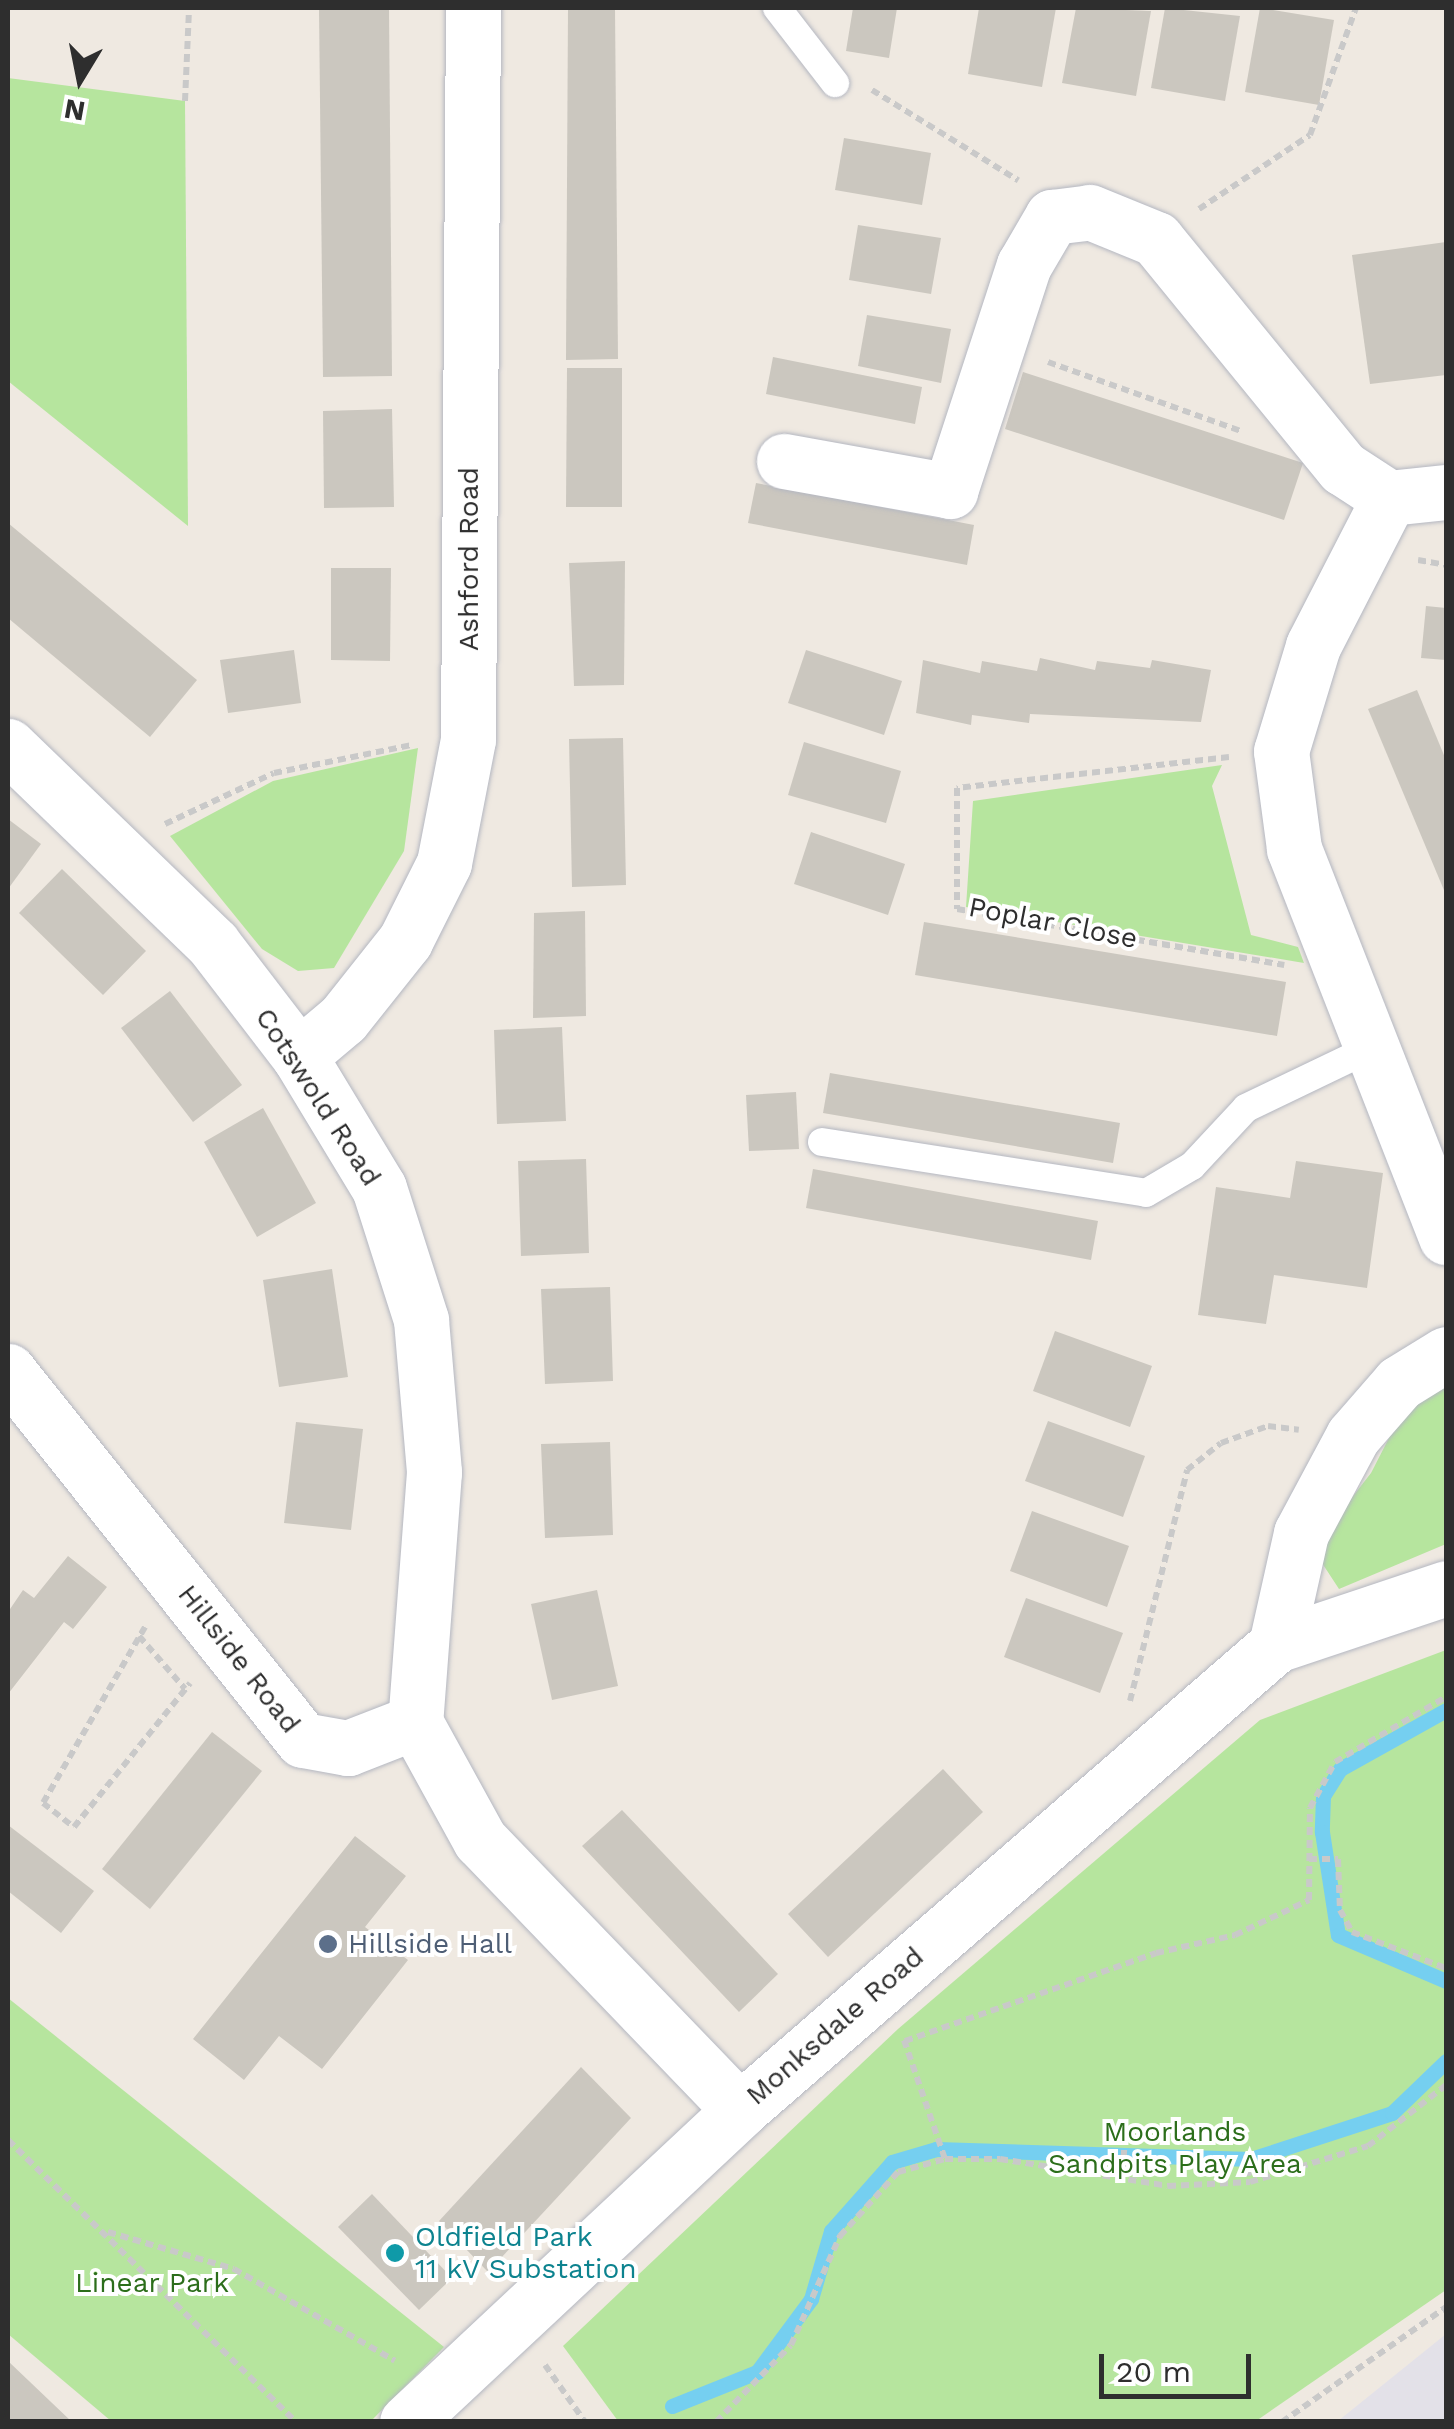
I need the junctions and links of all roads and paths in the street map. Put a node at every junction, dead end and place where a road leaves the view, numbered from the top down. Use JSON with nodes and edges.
{"nodes":[{"id":1,"x":189,"y":8,"type":"edge"},
{"id":2,"x":472,"y":8,"type":"edge"},
{"id":3,"x":777,"y":8,"type":"edge"},
{"id":4,"x":1356,"y":8,"type":"edge"},
{"id":5,"x":836,"y":84,"type":"joint"},
{"id":6,"x":185,"y":102,"type":"dead end"},
{"id":7,"x":1052,"y":217,"type":"junction"},
{"id":8,"x":1156,"y":239,"type":"junction"},
{"id":9,"x":994,"y":342,"type":"junction"},
{"id":10,"x":1251,"y":435,"type":"dead end"},
{"id":11,"x":784,"y":461,"type":"dead end"},
{"id":12,"x":1446,"y":492,"type":"edge"},
{"id":13,"x":1389,"y":498,"type":"junction"},
{"id":14,"x":468,"y":739,"type":"junction"},
{"id":15,"x":8,"y":746,"type":"edge"},
{"id":16,"x":1281,"y":751,"type":"junction"},
{"id":17,"x":120,"y":852,"type":"junction"},
{"id":18,"x":1349,"y":976,"type":"junction"},
{"id":19,"x":1369,"y":1049,"type":"junction"},
{"id":20,"x":299,"y":1056,"type":"junction"},
{"id":21,"x":822,"y":1142,"type":"dead end"},
{"id":22,"x":1446,"y":1237,"type":"edge"},
{"id":23,"x":1446,"y":1354,"type":"edge"},
{"id":24,"x":8,"y":1371,"type":"edge"},
{"id":25,"x":1354,"y":1436,"type":"junction"},
{"id":26,"x":174,"y":1576,"type":"junction"},
{"id":27,"x":1446,"y":1588,"type":"edge"},
{"id":28,"x":139,"y":1636,"type":"junction"},
{"id":29,"x":222,"y":1644,"type":"junction"},
{"id":30,"x":1276,"y":1645,"type":"junction"},
{"id":31,"x":185,"y":1689,"type":"junction"},
{"id":32,"x":1446,"y":1697,"type":"edge"},
{"id":33,"x":414,"y":1722,"type":"junction"},
{"id":34,"x":1113,"y":1780,"type":"junction"},
{"id":35,"x":1312,"y":1860,"type":"junction"},
{"id":36,"x":1446,"y":1968,"type":"edge"},
{"id":37,"x":876,"y":1991,"type":"junction"},
{"id":38,"x":905,"y":2041,"type":"junction"},
{"id":39,"x":1446,"y":2086,"type":"edge"},
{"id":40,"x":740,"y":2110,"type":"junction"},
{"id":41,"x":8,"y":2140,"type":"edge"},
{"id":42,"x":1124,"y":2150,"type":"dead end"},
{"id":43,"x":1246,"y":2155,"type":"dead end"},
{"id":44,"x":944,"y":2156,"type":"junction"},
{"id":45,"x":1123,"y":2171,"type":"dead end"},
{"id":46,"x":1249,"y":2177,"type":"junction"},
{"id":47,"x":106,"y":2232,"type":"junction"},
{"id":48,"x":1446,"y":2307,"type":"edge"},
{"id":49,"x":512,"y":2318,"type":"junction"},
{"id":50,"x":422,"y":2408,"type":"edge"},
{"id":51,"x":296,"y":2422,"type":"edge"},
{"id":52,"x":585,"y":2422,"type":"edge"},
{"id":53,"x":716,"y":2422,"type":"edge"},
{"id":54,"x":1282,"y":2422,"type":"edge"}],
"edges":[{"from":1,"to":6,"type":"path"},
{"from":2,"to":14,"type":"street","name":"Ashford Road"},
{"from":3,"to":5,"type":"lane"},
{"from":4,"to":8,"type":"path"},
{"from":5,"to":7,"type":"path"},
{"from":7,"to":8,"type":"street"},
{"from":7,"to":9,"type":"street"},
{"from":8,"to":13,"type":"street"},
{"from":9,"to":10,"type":"path"},
{"from":9,"to":11,"type":"street"},
{"from":12,"to":13,"type":"street"},
{"from":13,"to":16,"type":"street"},
{"from":14,"to":17,"type":"path"},
{"from":14,"to":20,"type":"street","name":"Ashford Road"},
{"from":15,"to":17,"type":"street","name":"Cotswold Road"},
{"from":16,"to":18,"type":"street"},
{"from":16,"to":18,"type":"path","name":"Poplar Close"},
{"from":17,"to":20,"type":"street","name":"Cotswold Road"},
{"from":18,"to":19,"type":"street"},
{"from":19,"to":21,"type":"lane"},
{"from":19,"to":22,"type":"street"},
{"from":20,"to":33,"type":"street","name":"Cotswold Road"},
{"from":23,"to":25,"type":"street"},
{"from":24,"to":26,"type":"street","name":"Hillside Road"},
{"from":25,"to":30,"type":"street"},
{"from":25,"to":34,"type":"path"},
{"from":26,"to":28,"type":"path"},
{"from":26,"to":29,"type":"street","name":"Hillside Road"},
{"from":27,"to":30,"type":"street","name":"Monksdale Road"},
{"from":28,"to":31,"type":"path"},
{"from":28,"to":31,"type":"path"},
{"from":29,"to":31,"type":"path"},
{"from":29,"to":33,"type":"street","name":"Hillside Road"},
{"from":30,"to":34,"type":"street","name":"Monksdale Road"},
{"from":32,"to":35,"type":"path"},
{"from":33,"to":40,"type":"street"},
{"from":34,"to":37,"type":"street","name":"Monksdale Road"},
{"from":35,"to":36,"type":"path"},
{"from":35,"to":38,"type":"path"},
{"from":37,"to":38,"type":"path"},
{"from":37,"to":40,"type":"street","name":"Monksdale Road"},
{"from":38,"to":44,"type":"path"},
{"from":39,"to":46,"type":"path"},
{"from":40,"to":49,"type":"street","name":"Monksdale Road"},
{"from":41,"to":47,"type":"path"},
{"from":42,"to":45,"type":"path"},
{"from":43,"to":46,"type":"path"},
{"from":44,"to":46,"type":"path"},
{"from":44,"to":53,"type":"path"},
{"from":47,"to":50,"type":"path"},
{"from":47,"to":51,"type":"path"},
{"from":48,"to":54,"type":"path"},
{"from":49,"to":50,"type":"street","name":"Monksdale Road"},
{"from":49,"to":52,"type":"path"}]}
